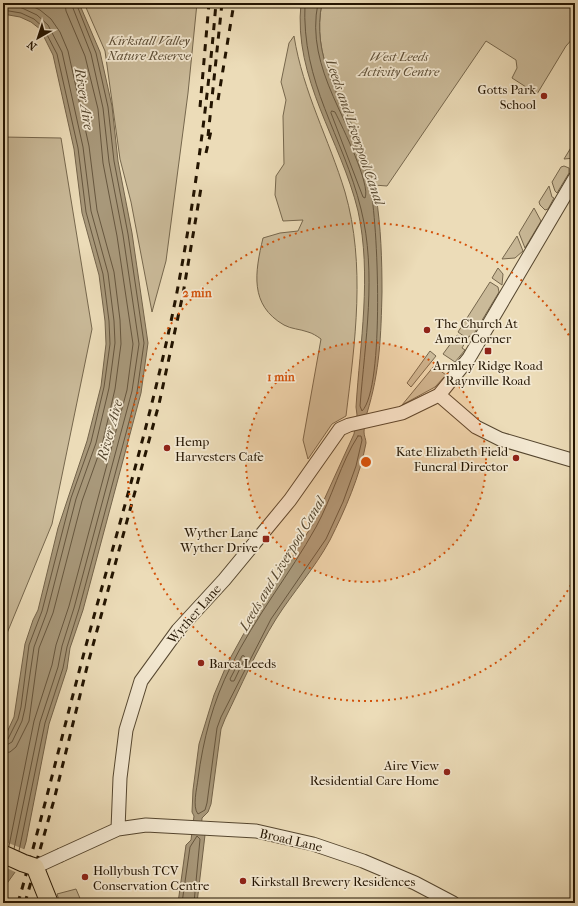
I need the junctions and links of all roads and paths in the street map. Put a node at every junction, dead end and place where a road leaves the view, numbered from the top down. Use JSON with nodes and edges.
{"nodes":[{"id":1,"x":575,"y":178,"type":"edge"},
{"id":2,"x":439,"y":395,"type":"junction"},
{"id":3,"x":575,"y":461,"type":"edge"},
{"id":4,"x":118,"y":829,"type":"junction"},
{"id":5,"x":3,"y":854,"type":"edge"},
{"id":6,"x":35,"y":867,"type":"junction"},
{"id":7,"x":49,"y":902,"type":"dead end"},
{"id":8,"x":453,"y":903,"type":"edge"}],
"edges":[{"from":1,"to":2,"type":"street","name":"Wyther Lane"},
{"from":2,"to":3,"type":"street"},
{"from":2,"to":4,"type":"street","name":"Wyther Lane"},
{"from":4,"to":6,"type":"street","bridge":true},
{"from":4,"to":8,"type":"street","name":"Broad Lane"},
{"from":5,"to":6,"type":"main road","bridge":true},
{"from":6,"to":7,"type":"main road","bridge":true}]}
